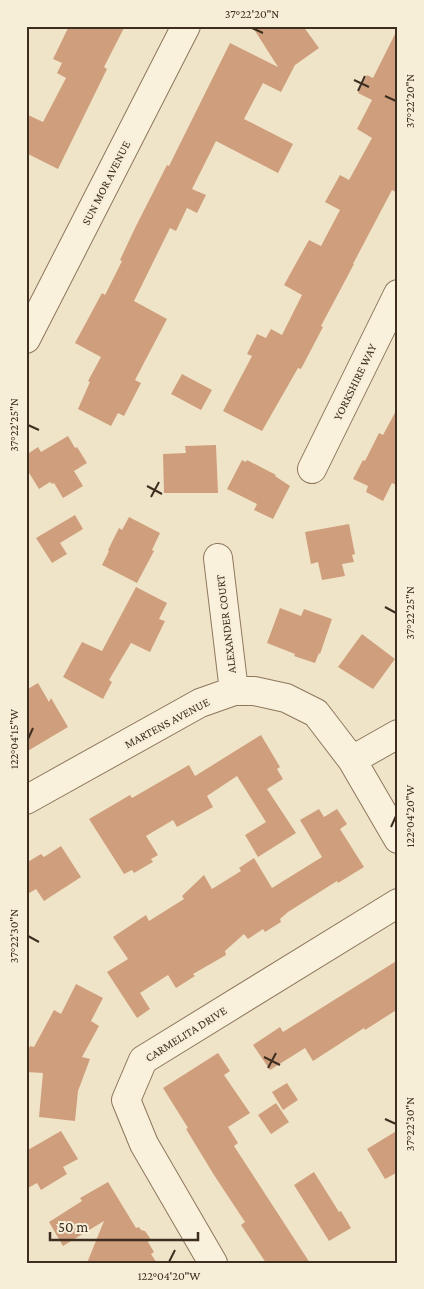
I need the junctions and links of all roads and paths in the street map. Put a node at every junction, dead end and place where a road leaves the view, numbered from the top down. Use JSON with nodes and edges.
{"nodes":[{"id":1,"x":186,"y":26,"type":"edge"},
{"id":2,"x":398,"y":294,"type":"edge"},
{"id":3,"x":26,"y":339,"type":"edge"},
{"id":4,"x":312,"y":469,"type":"dead end"},
{"id":5,"x":218,"y":558,"type":"dead end"},
{"id":6,"x":234,"y":691,"type":"junction"},
{"id":7,"x":398,"y":734,"type":"edge"},
{"id":8,"x":352,"y":760,"type":"junction"},
{"id":9,"x":26,"y":800,"type":"edge"},
{"id":10,"x":398,"y":839,"type":"edge"},
{"id":11,"x":398,"y":903,"type":"edge"},
{"id":12,"x":213,"y":1263,"type":"edge"}],
"edges":[{"from":1,"to":3,"type":"street","name":"SUN MOR AVENUE"},
{"from":2,"to":4,"type":"street","name":"YORKSHIRE WAY"},
{"from":5,"to":6,"type":"street","name":"ALEXANDER COURT"},
{"from":6,"to":8,"type":"street","name":"MARTENS AVENUE"},
{"from":6,"to":9,"type":"street","name":"MARTENS AVENUE"},
{"from":7,"to":8,"type":"street"},
{"from":8,"to":10,"type":"street","name":"MARTENS AVENUE"},
{"from":11,"to":12,"type":"street","name":"CARMELITA DRIVE"}]}
